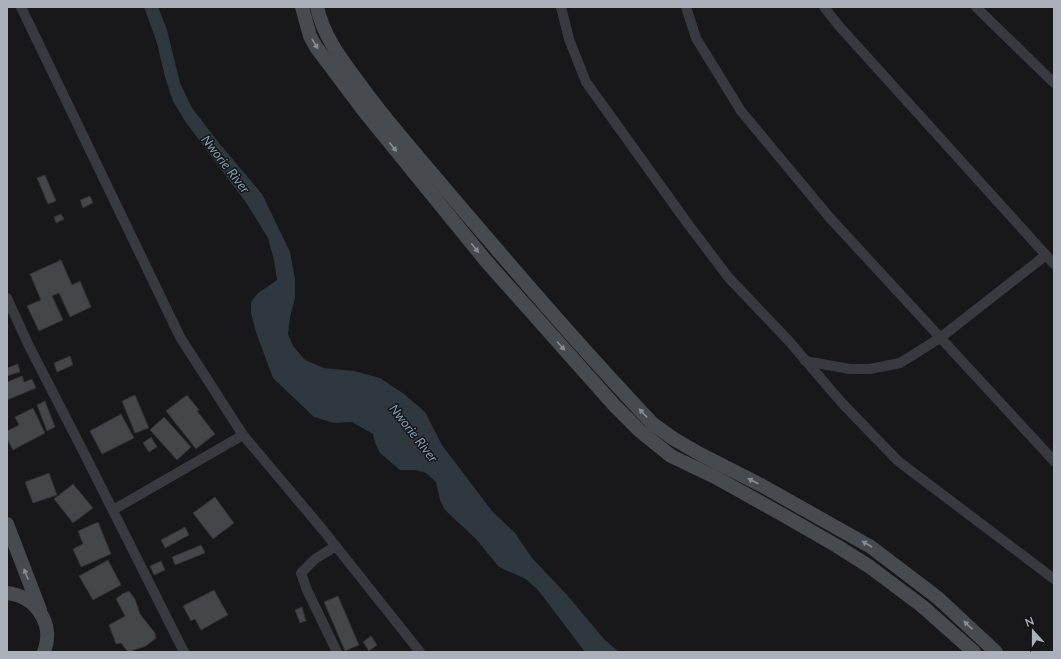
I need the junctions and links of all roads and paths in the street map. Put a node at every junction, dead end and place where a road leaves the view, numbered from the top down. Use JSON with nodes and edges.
{"nodes":[{"id":1,"x":21,"y":7,"type":"edge"},
{"id":2,"x":302,"y":7,"type":"edge"},
{"id":3,"x":317,"y":7,"type":"edge"},
{"id":4,"x":561,"y":7,"type":"edge"},
{"id":5,"x":686,"y":7,"type":"edge"},
{"id":6,"x":824,"y":7,"type":"edge"},
{"id":7,"x":976,"y":7,"type":"edge"},
{"id":8,"x":1054,"y":83,"type":"edge"},
{"id":9,"x":1046,"y":255,"type":"junction"},
{"id":10,"x":1054,"y":264,"type":"edge"},
{"id":11,"x":7,"y":298,"type":"edge"},
{"id":12,"x":940,"y":338,"type":"junction"},
{"id":13,"x":805,"y":362,"type":"junction"},
{"id":14,"x":243,"y":435,"type":"junction"},
{"id":15,"x":1054,"y":461,"type":"edge"},
{"id":16,"x":113,"y":510,"type":"junction"},
{"id":17,"x":7,"y":524,"type":"edge"},
{"id":18,"x":336,"y":546,"type":"junction"},
{"id":19,"x":1054,"y":579,"type":"edge"},
{"id":20,"x":7,"y":593,"type":"edge"},
{"id":21,"x":40,"y":610,"type":"junction"},
{"id":22,"x":47,"y":650,"type":"edge"},
{"id":23,"x":184,"y":652,"type":"edge"},
{"id":24,"x":337,"y":652,"type":"edge"},
{"id":25,"x":420,"y":652,"type":"edge"},
{"id":26,"x":974,"y":652,"type":"edge"},
{"id":27,"x":996,"y":652,"type":"edge"}],
"edges":[{"from":1,"to":14,"type":"street"},
{"from":2,"to":26,"type":"main road","one_way":true},
{"from":27,"to":3,"type":"main road","one_way":true},
{"from":4,"to":13,"type":"street"},
{"from":5,"to":12,"type":"street"},
{"from":6,"to":9,"type":"street"},
{"from":7,"to":8,"type":"street"},
{"from":9,"to":10,"type":"street"},
{"from":9,"to":12,"type":"street"},
{"from":11,"to":16,"type":"street"},
{"from":12,"to":13,"type":"street"},
{"from":12,"to":15,"type":"street"},
{"from":13,"to":19,"type":"street"},
{"from":14,"to":16,"type":"street"},
{"from":14,"to":18,"type":"street"},
{"from":16,"to":23,"type":"street"},
{"from":21,"to":17,"type":"main road","one_way":true},
{"from":18,"to":24,"type":"street"},
{"from":18,"to":25,"type":"street"},
{"from":20,"to":21,"type":"main road"},
{"from":21,"to":22,"type":"main road"}]}
